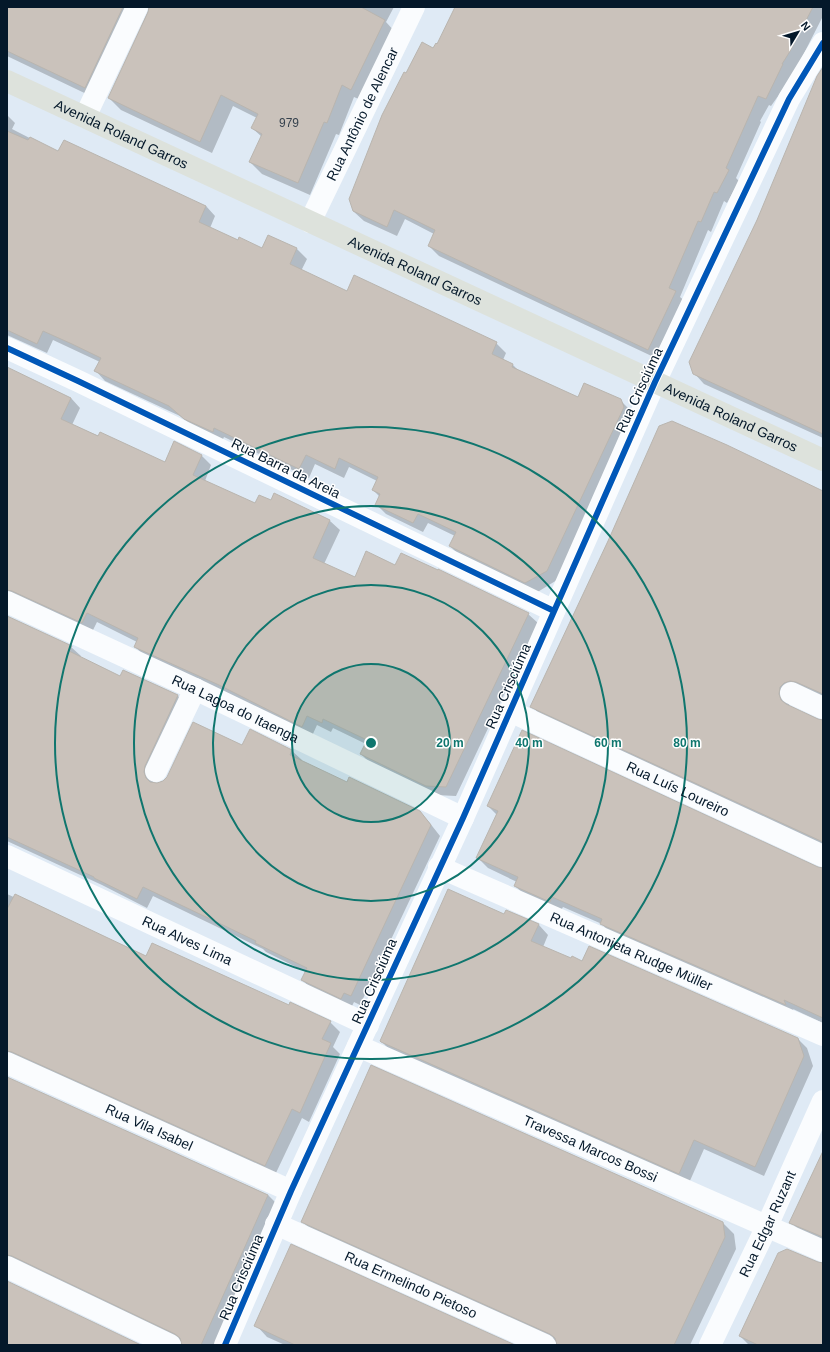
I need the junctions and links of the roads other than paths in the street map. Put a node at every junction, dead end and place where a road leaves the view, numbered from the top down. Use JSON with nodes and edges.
{"nodes":[{"id":1,"x":137,"y":7,"type":"edge"},
{"id":2,"x":414,"y":7,"type":"edge"},
{"id":3,"x":823,"y":42,"type":"edge"},
{"id":4,"x":7,"y":81,"type":"edge"},
{"id":5,"x":85,"y":117,"type":"junction"},
{"id":6,"x":310,"y":222,"type":"junction"},
{"id":7,"x":7,"y":348,"type":"edge"},
{"id":8,"x":655,"y":382,"type":"junction"},
{"id":9,"x":823,"y":460,"type":"edge"},
{"id":10,"x":7,"y":602,"type":"edge"},
{"id":11,"x":554,"y":611,"type":"junction"},
{"id":12,"x":195,"y":689,"type":"junction"},
{"id":13,"x":791,"y":693,"type":"dead end"},
{"id":14,"x":823,"y":708,"type":"edge"},
{"id":15,"x":510,"y":711,"type":"junction"},
{"id":16,"x":156,"y":771,"type":"dead end"},
{"id":17,"x":463,"y":818,"type":"junction"},
{"id":18,"x":7,"y":856,"type":"edge"},
{"id":19,"x":823,"y":856,"type":"edge"},
{"id":20,"x":439,"y":867,"type":"junction"},
{"id":21,"x":368,"y":1025,"type":"junction"},
{"id":22,"x":823,"y":1035,"type":"edge"},
{"id":23,"x":358,"y":1046,"type":"junction"},
{"id":24,"x":7,"y":1063,"type":"edge"},
{"id":25,"x":823,"y":1101,"type":"edge"},
{"id":26,"x":291,"y":1191,"type":"junction"},
{"id":27,"x":276,"y":1224,"type":"junction"},
{"id":28,"x":767,"y":1226,"type":"junction"},
{"id":29,"x":823,"y":1251,"type":"edge"},
{"id":30,"x":7,"y":1267,"type":"edge"},
{"id":31,"x":170,"y":1345,"type":"edge"},
{"id":32,"x":225,"y":1345,"type":"edge"},
{"id":33,"x":545,"y":1345,"type":"edge"},
{"id":34,"x":710,"y":1345,"type":"edge"}],
"edges":[{"from":1,"to":5,"type":"street"},
{"from":2,"to":6,"type":"street","name":"Rua Antônio de Alencar"},
{"from":3,"to":8,"type":"street","name":"Rua Crisciúma"},
{"from":4,"to":5,"type":"main road","name":"Avenida Roland Garros"},
{"from":5,"to":6,"type":"main road","name":"Avenida Roland Garros"},
{"from":6,"to":8,"type":"main road","name":"Avenida Roland Garros"},
{"from":7,"to":11,"type":"street","name":"Rua Barra da Areia"},
{"from":8,"to":9,"type":"main road","name":"Avenida Roland Garros"},
{"from":8,"to":11,"type":"street","name":"Rua Crisciúma"},
{"from":10,"to":12,"type":"street","name":"Rua Lagoa do Itaenga"},
{"from":11,"to":15,"type":"street","name":"Rua Crisciúma"},
{"from":12,"to":16,"type":"street"},
{"from":12,"to":17,"type":"street","name":"Rua Lagoa do Itaenga"},
{"from":13,"to":14,"type":"street"},
{"from":15,"to":17,"type":"street","name":"Rua Crisciúma"},
{"from":15,"to":19,"type":"street","name":"Rua Luís Loureiro"},
{"from":17,"to":20,"type":"street","name":"Rua Crisciúma"},
{"from":18,"to":21,"type":"street","name":"Rua Alves Lima"},
{"from":20,"to":21,"type":"street","name":"Rua Crisciúma"},
{"from":20,"to":22,"type":"street","name":"Rua Antonieta Rudge Müller"},
{"from":21,"to":23,"type":"street","name":"Rua Crisciúma"},
{"from":23,"to":26,"type":"street","name":"Rua Crisciúma"},
{"from":23,"to":28,"type":"street","name":"Travessa Marcos Bossi"},
{"from":24,"to":26,"type":"street","name":"Rua Vila Isabel"},
{"from":25,"to":28,"type":"street","name":"Rua Edgar Ruzant"},
{"from":26,"to":27,"type":"street","name":"Rua Crisciúma"},
{"from":27,"to":32,"type":"street","name":"Rua Crisciúma"},
{"from":27,"to":33,"type":"street","name":"Rua Ermelindo Pietoso"},
{"from":28,"to":29,"type":"street","name":"Travessa Marcos Bossi"},
{"from":28,"to":34,"type":"street","name":"Rua Edgar Ruzant"},
{"from":30,"to":31,"type":"street"}]}
